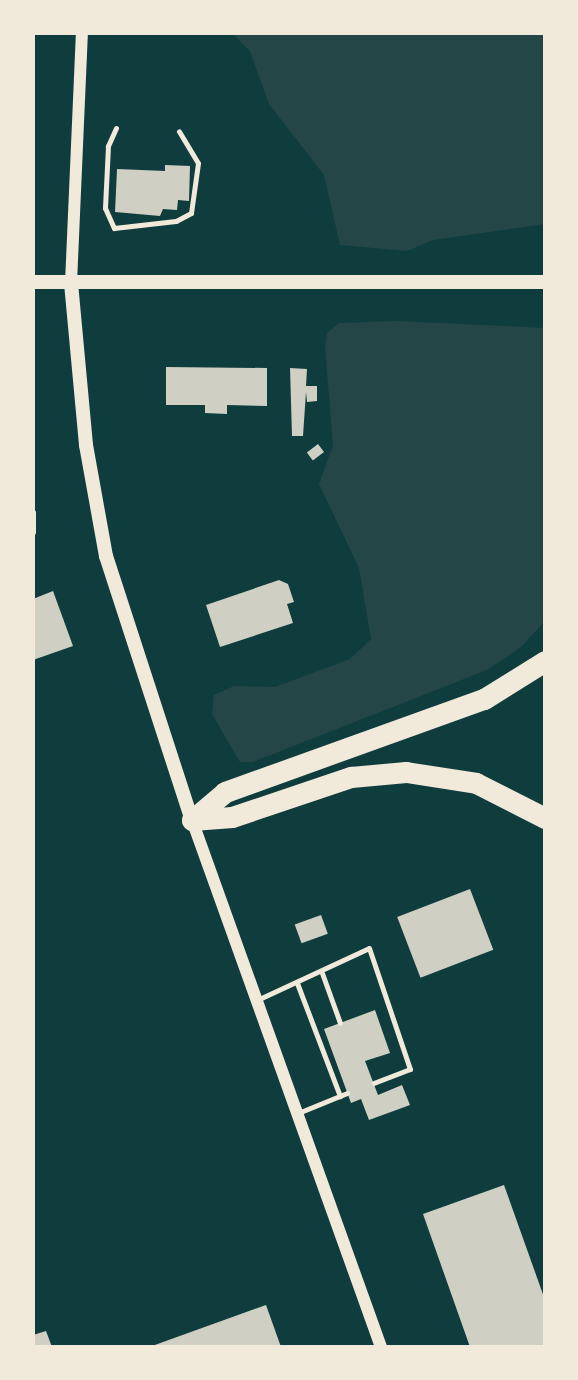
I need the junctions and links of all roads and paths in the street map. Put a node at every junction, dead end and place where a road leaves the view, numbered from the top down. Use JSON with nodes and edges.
{"nodes":[{"id":1,"x":82,"y":33,"type":"edge"},
{"id":2,"x":116,"y":128,"type":"dead end"},
{"id":3,"x":179,"y":131,"type":"dead end"},
{"id":4,"x":33,"y":282,"type":"edge"},
{"id":5,"x":545,"y":282,"type":"edge"},
{"id":6,"x":71,"y":283,"type":"junction"},
{"id":7,"x":33,"y":512,"type":"edge"},
{"id":8,"x":33,"y":532,"type":"edge"},
{"id":9,"x":545,"y":661,"type":"edge"},
{"id":10,"x":545,"y":818,"type":"edge"},
{"id":11,"x":192,"y":820,"type":"junction"},
{"id":12,"x":322,"y":973,"type":"junction"},
{"id":13,"x":297,"y":983,"type":"junction"},
{"id":14,"x":257,"y":1000,"type":"junction"},
{"id":15,"x":340,"y":1023,"type":"dead end"},
{"id":16,"x":373,"y":1083,"type":"dead end"},
{"id":17,"x":347,"y":1093,"type":"dead end"},
{"id":18,"x":340,"y":1096,"type":"junction"},
{"id":19,"x":298,"y":1113,"type":"junction"},
{"id":20,"x":381,"y":1347,"type":"edge"}],
"edges":[{"from":1,"to":6,"type":"street"},
{"from":2,"to":3,"type":"lane"},
{"from":4,"to":6,"type":"main road"},
{"from":5,"to":6,"type":"main road"},
{"from":6,"to":11,"type":"main road"},
{"from":7,"to":8,"type":"lane"},
{"from":9,"to":11,"type":"highway"},
{"from":10,"to":11,"type":"highway"},
{"from":11,"to":14,"type":"street"},
{"from":12,"to":13,"type":"lane"},
{"from":12,"to":15,"type":"lane"},
{"from":12,"to":16,"type":"lane"},
{"from":13,"to":14,"type":"lane"},
{"from":13,"to":18,"type":"lane"},
{"from":14,"to":19,"type":"street"},
{"from":17,"to":18,"type":"lane"},
{"from":18,"to":19,"type":"lane"},
{"from":19,"to":20,"type":"street"}]}
